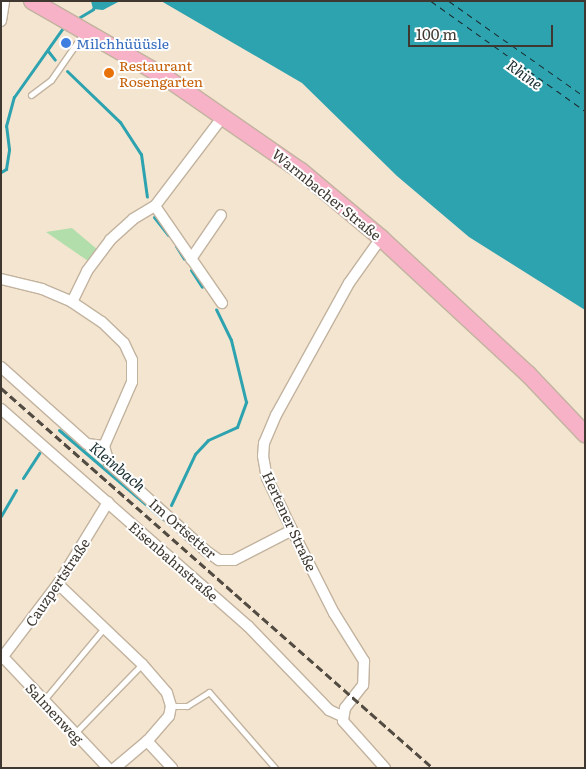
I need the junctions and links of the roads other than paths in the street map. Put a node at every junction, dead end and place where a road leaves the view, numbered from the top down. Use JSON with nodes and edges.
{"nodes":[{"id":1,"x":4,"y":1,"type":"edge"},
{"id":2,"x":32,"y":1,"type":"edge"},
{"id":3,"x":1,"y":21,"type":"edge"},
{"id":4,"x":76,"y":26,"type":"junction"},
{"id":5,"x":32,"y":95,"type":"dead end"},
{"id":6,"x":224,"y":115,"type":"junction"},
{"id":7,"x":155,"y":206,"type":"junction"},
{"id":8,"x":221,"y":215,"type":"dead end"},
{"id":9,"x":381,"y":238,"type":"junction"},
{"id":10,"x":192,"y":258,"type":"junction"},
{"id":11,"x":1,"y":279,"type":"edge"},
{"id":12,"x":72,"y":302,"type":"junction"},
{"id":13,"x":222,"y":303,"type":"dead end"},
{"id":14,"x":1,"y":367,"type":"edge"},
{"id":15,"x":1,"y":409,"type":"edge"},
{"id":16,"x":582,"y":428,"type":"edge"},
{"id":17,"x":104,"y":446,"type":"junction"},
{"id":18,"x":108,"y":502,"type":"junction"},
{"id":19,"x":292,"y":530,"type":"junction"},
{"id":20,"x":58,"y":584,"type":"junction"},
{"id":21,"x":104,"y":628,"type":"junction"},
{"id":22,"x":2,"y":658,"type":"edge"},
{"id":23,"x":142,"y":664,"type":"junction"},
{"id":24,"x":44,"y":701,"type":"junction"},
{"id":25,"x":171,"y":706,"type":"junction"},
{"id":26,"x":342,"y":716,"type":"junction"},
{"id":27,"x":75,"y":734,"type":"junction"},
{"id":28,"x":147,"y":741,"type":"junction"},
{"id":29,"x":108,"y":768,"type":"edge"},
{"id":30,"x":115,"y":768,"type":"edge"},
{"id":31,"x":172,"y":768,"type":"edge"},
{"id":32,"x":275,"y":768,"type":"edge"},
{"id":33,"x":385,"y":768,"type":"edge"}],
"edges":[{"from":1,"to":3,"type":"street"},
{"from":2,"to":4,"type":"main road","name":"Warmbacher Straße"},
{"from":4,"to":5,"type":"lane"},
{"from":4,"to":6,"type":"main road","name":"Warmbacher Straße"},
{"from":6,"to":7,"type":"street"},
{"from":6,"to":9,"type":"main road","name":"Warmbacher Straße"},
{"from":7,"to":10,"type":"street"},
{"from":7,"to":12,"type":"street"},
{"from":8,"to":10,"type":"street"},
{"from":9,"to":16,"type":"main road","name":"Warmbacher Straße"},
{"from":9,"to":19,"type":"street","name":"Hertener Straße"},
{"from":10,"to":13,"type":"street"},
{"from":11,"to":12,"type":"street"},
{"from":12,"to":17,"type":"street"},
{"from":14,"to":17,"type":"street"},
{"from":15,"to":18,"type":"street","name":"Eisenbahnstraße"},
{"from":17,"to":19,"type":"street","name":"Im Ortsetter"},
{"from":18,"to":20,"type":"street","name":"Cauzpertstraße"},
{"from":18,"to":26,"type":"street","name":"Eisenbahnstraße"},
{"from":19,"to":26,"type":"street","name":"Hertener Straße"},
{"from":20,"to":21,"type":"street"},
{"from":20,"to":22,"type":"street","name":"Cauzpertstraße"},
{"from":21,"to":23,"type":"street"},
{"from":21,"to":24,"type":"lane"},
{"from":22,"to":24,"type":"street","name":"Salmenweg"},
{"from":23,"to":25,"type":"street"},
{"from":23,"to":27,"type":"lane"},
{"from":24,"to":27,"type":"street","name":"Salmenweg"},
{"from":25,"to":28,"type":"street"},
{"from":25,"to":32,"type":"lane"},
{"from":26,"to":33,"type":"street"},
{"from":27,"to":29,"type":"street","name":"Salmenweg"},
{"from":28,"to":30,"type":"street"},
{"from":28,"to":31,"type":"street"}]}
